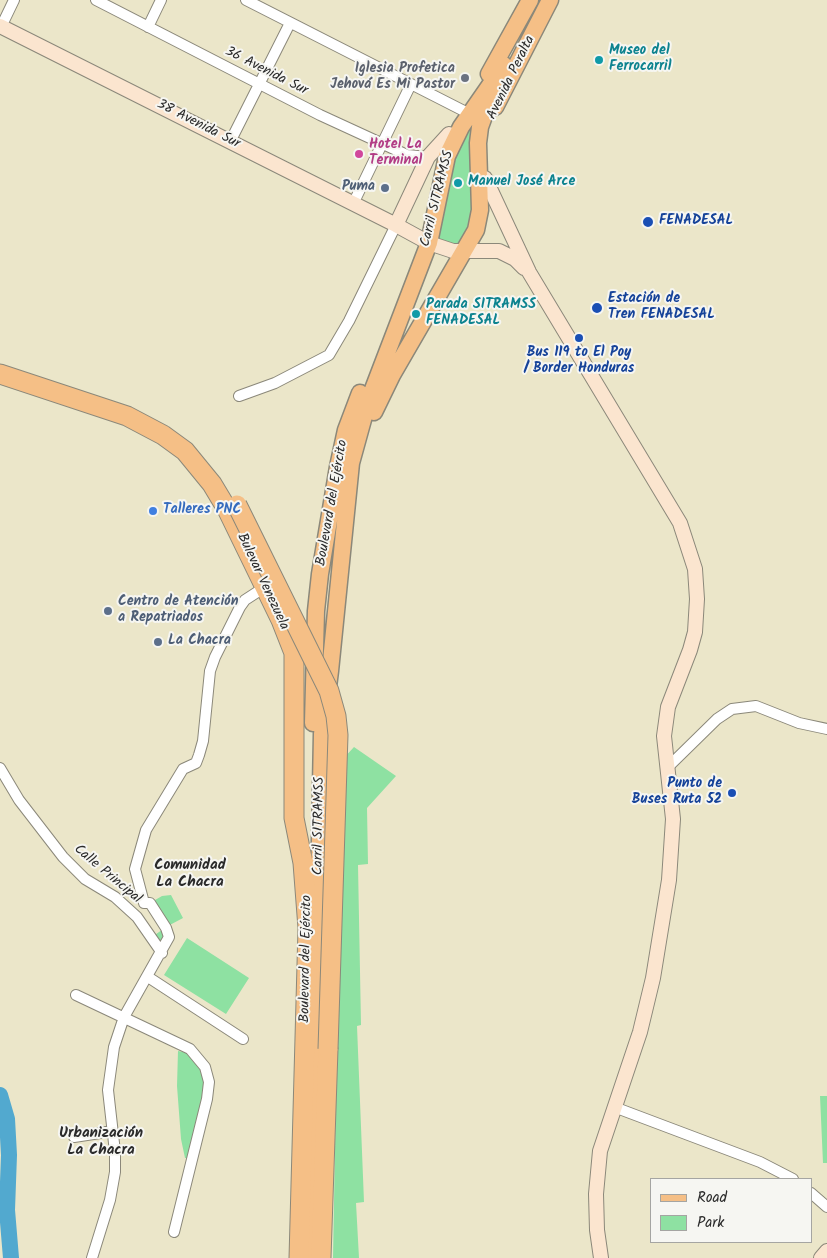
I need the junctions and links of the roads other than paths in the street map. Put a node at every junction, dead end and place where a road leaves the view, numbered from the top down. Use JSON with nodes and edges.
{"nodes":[{"id":1,"x":14,"y":0,"type":"edge"},
{"id":2,"x":96,"y":0,"type":"edge"},
{"id":3,"x":161,"y":0,"type":"edge"},
{"id":4,"x":246,"y":0,"type":"edge"},
{"id":5,"x":530,"y":0,"type":"edge"},
{"id":6,"x":539,"y":0,"type":"edge"},
{"id":7,"x":550,"y":0,"type":"edge"},
{"id":8,"x":290,"y":23,"type":"junction"},
{"id":9,"x":1,"y":26,"type":"edge"},
{"id":10,"x":148,"y":26,"type":"junction"},
{"id":11,"x":504,"y":65,"type":"junction"},
{"id":12,"x":260,"y":84,"type":"junction"},
{"id":13,"x":411,"y":84,"type":"junction"},
{"id":14,"x":464,"y":111,"type":"junction"},
{"id":15,"x":449,"y":134,"type":"junction"},
{"id":16,"x":230,"y":142,"type":"junction"},
{"id":17,"x":382,"y":144,"type":"junction"},
{"id":18,"x":428,"y":157,"type":"junction"},
{"id":19,"x":485,"y":178,"type":"junction"},
{"id":20,"x":353,"y":204,"type":"junction"},
{"id":21,"x":396,"y":224,"type":"junction"},
{"id":22,"x":425,"y":242,"type":"junction"},
{"id":23,"x":469,"y":252,"type":"junction"},
{"id":24,"x":528,"y":272,"type":"junction"},
{"id":25,"x":0,"y":364,"type":"edge"},
{"id":26,"x":0,"y":374,"type":"edge"},
{"id":27,"x":239,"y":396,"type":"dead end"},
{"id":28,"x":348,"y":485,"type":"junction"},
{"id":29,"x":265,"y":587,"type":"junction"},
{"id":30,"x":827,"y":729,"type":"edge"},
{"id":31,"x":0,"y":768,"type":"edge"},
{"id":32,"x":666,"y":769,"type":"junction"},
{"id":33,"x":308,"y":928,"type":"junction"},
{"id":34,"x":162,"y":953,"type":"junction"},
{"id":35,"x":148,"y":977,"type":"junction"},
{"id":36,"x":76,"y":995,"type":"dead end"},
{"id":37,"x":124,"y":1017,"type":"junction"},
{"id":38,"x":243,"y":1038,"type":"dead end"},
{"id":39,"x":327,"y":1070,"type":"junction"},
{"id":40,"x":614,"y":1107,"type":"junction"},
{"id":41,"x":113,"y":1131,"type":"junction"},
{"id":42,"x":74,"y":1137,"type":"dead end"},
{"id":43,"x":791,"y":1178,"type":"edge"},
{"id":44,"x":812,"y":1194,"type":"edge"},
{"id":45,"x":827,"y":1207,"type":"edge"},
{"id":46,"x":174,"y":1232,"type":"dead end"},
{"id":47,"x":827,"y":1251,"type":"edge"},
{"id":48,"x":92,"y":1258,"type":"edge"},
{"id":49,"x":299,"y":1258,"type":"edge"},
{"id":50,"x":312,"y":1258,"type":"edge"},
{"id":51,"x":321,"y":1258,"type":"edge"},
{"id":52,"x":327,"y":1258,"type":"edge"},
{"id":53,"x":601,"y":1258,"type":"edge"},
{"id":54,"x":821,"y":1258,"type":"edge"}],
"edges":[{"from":1,"to":9,"type":"street"},
{"from":2,"to":10,"type":"street","name":"36 Avenida Sur"},
{"from":3,"to":10,"type":"street"},
{"from":4,"to":8,"type":"street"},
{"from":5,"to":14,"type":"main road","name":"Avenida Peralta"},
{"from":6,"to":11,"type":"main road","name":"Carril SITRAMSS"},
{"from":7,"to":19,"type":"main road","name":"Avenida Peralta"},
{"from":8,"to":12,"type":"street"},
{"from":8,"to":13,"type":"street"},
{"from":9,"to":16,"type":"street","name":"38 Avenida Sur"},
{"from":10,"to":12,"type":"street","name":"36 Avenida Sur"},
{"from":11,"to":22,"type":"main road","name":"Carril SITRAMSS"},
{"from":11,"to":23,"type":"main road","name":"Carril SITRAMSS"},
{"from":12,"to":16,"type":"street"},
{"from":12,"to":17,"type":"street","name":"36 Avenida Sur"},
{"from":13,"to":14,"type":"street"},
{"from":13,"to":17,"type":"street"},
{"from":14,"to":15,"type":"main road","name":"Avenida Peralta"},
{"from":15,"to":18,"type":"street","name":"Avenida Peralta"},
{"from":15,"to":22,"type":"main road","name":"Avenida Peralta"},
{"from":16,"to":20,"type":"street","name":"38 Avenida Sur"},
{"from":17,"to":18,"type":"street","name":"36 Avenida Sur"},
{"from":17,"to":20,"type":"street"},
{"from":18,"to":21,"type":"street","name":"Avenida Peralta"},
{"from":19,"to":23,"type":"main road","name":"Avenida Peralta"},
{"from":19,"to":24,"type":"street"},
{"from":20,"to":21,"type":"street","name":"38 Avenida Sur"},
{"from":21,"to":22,"type":"street"},
{"from":21,"to":27,"type":"street"},
{"from":22,"to":23,"type":"street"},
{"from":22,"to":28,"type":"main road","name":"Carril SITRAMSS"},
{"from":22,"to":33,"type":"main road","name":"Boulevard del Ejército"},
{"from":23,"to":24,"type":"street"},
{"from":23,"to":28,"type":"main road","name":"Carril SITRAMSS"},
{"from":24,"to":32,"type":"street"},
{"from":25,"to":39,"type":"highway","name":"Boulevard del Ejército","bridge":true},
{"from":26,"to":29,"type":"highway","name":"Bulevar Venezuela"},
{"from":28,"to":50,"type":"main road","name":"Carril SITRAMSS"},
{"from":29,"to":33,"type":"highway","name":"Bulevar Venezuela"},
{"from":29,"to":34,"type":"street"},
{"from":30,"to":32,"type":"street"},
{"from":31,"to":34,"type":"street","name":"Calle Principal"},
{"from":32,"to":40,"type":"street"},
{"from":33,"to":49,"type":"highway","name":"Boulevard del Ejército"},
{"from":34,"to":35,"type":"street"},
{"from":35,"to":37,"type":"street"},
{"from":35,"to":38,"type":"street"},
{"from":36,"to":37,"type":"street"},
{"from":37,"to":41,"type":"street"},
{"from":37,"to":46,"type":"street"},
{"from":39,"to":51,"type":"highway","name":"Boulevard del Ejército"},
{"from":39,"to":52,"type":"main road","name":"Boulevard del Ejército"},
{"from":40,"to":43,"type":"street"},
{"from":40,"to":53,"type":"street"},
{"from":41,"to":42,"type":"street"},
{"from":41,"to":48,"type":"street"},
{"from":44,"to":45,"type":"street"},
{"from":47,"to":54,"type":"street"}]}
